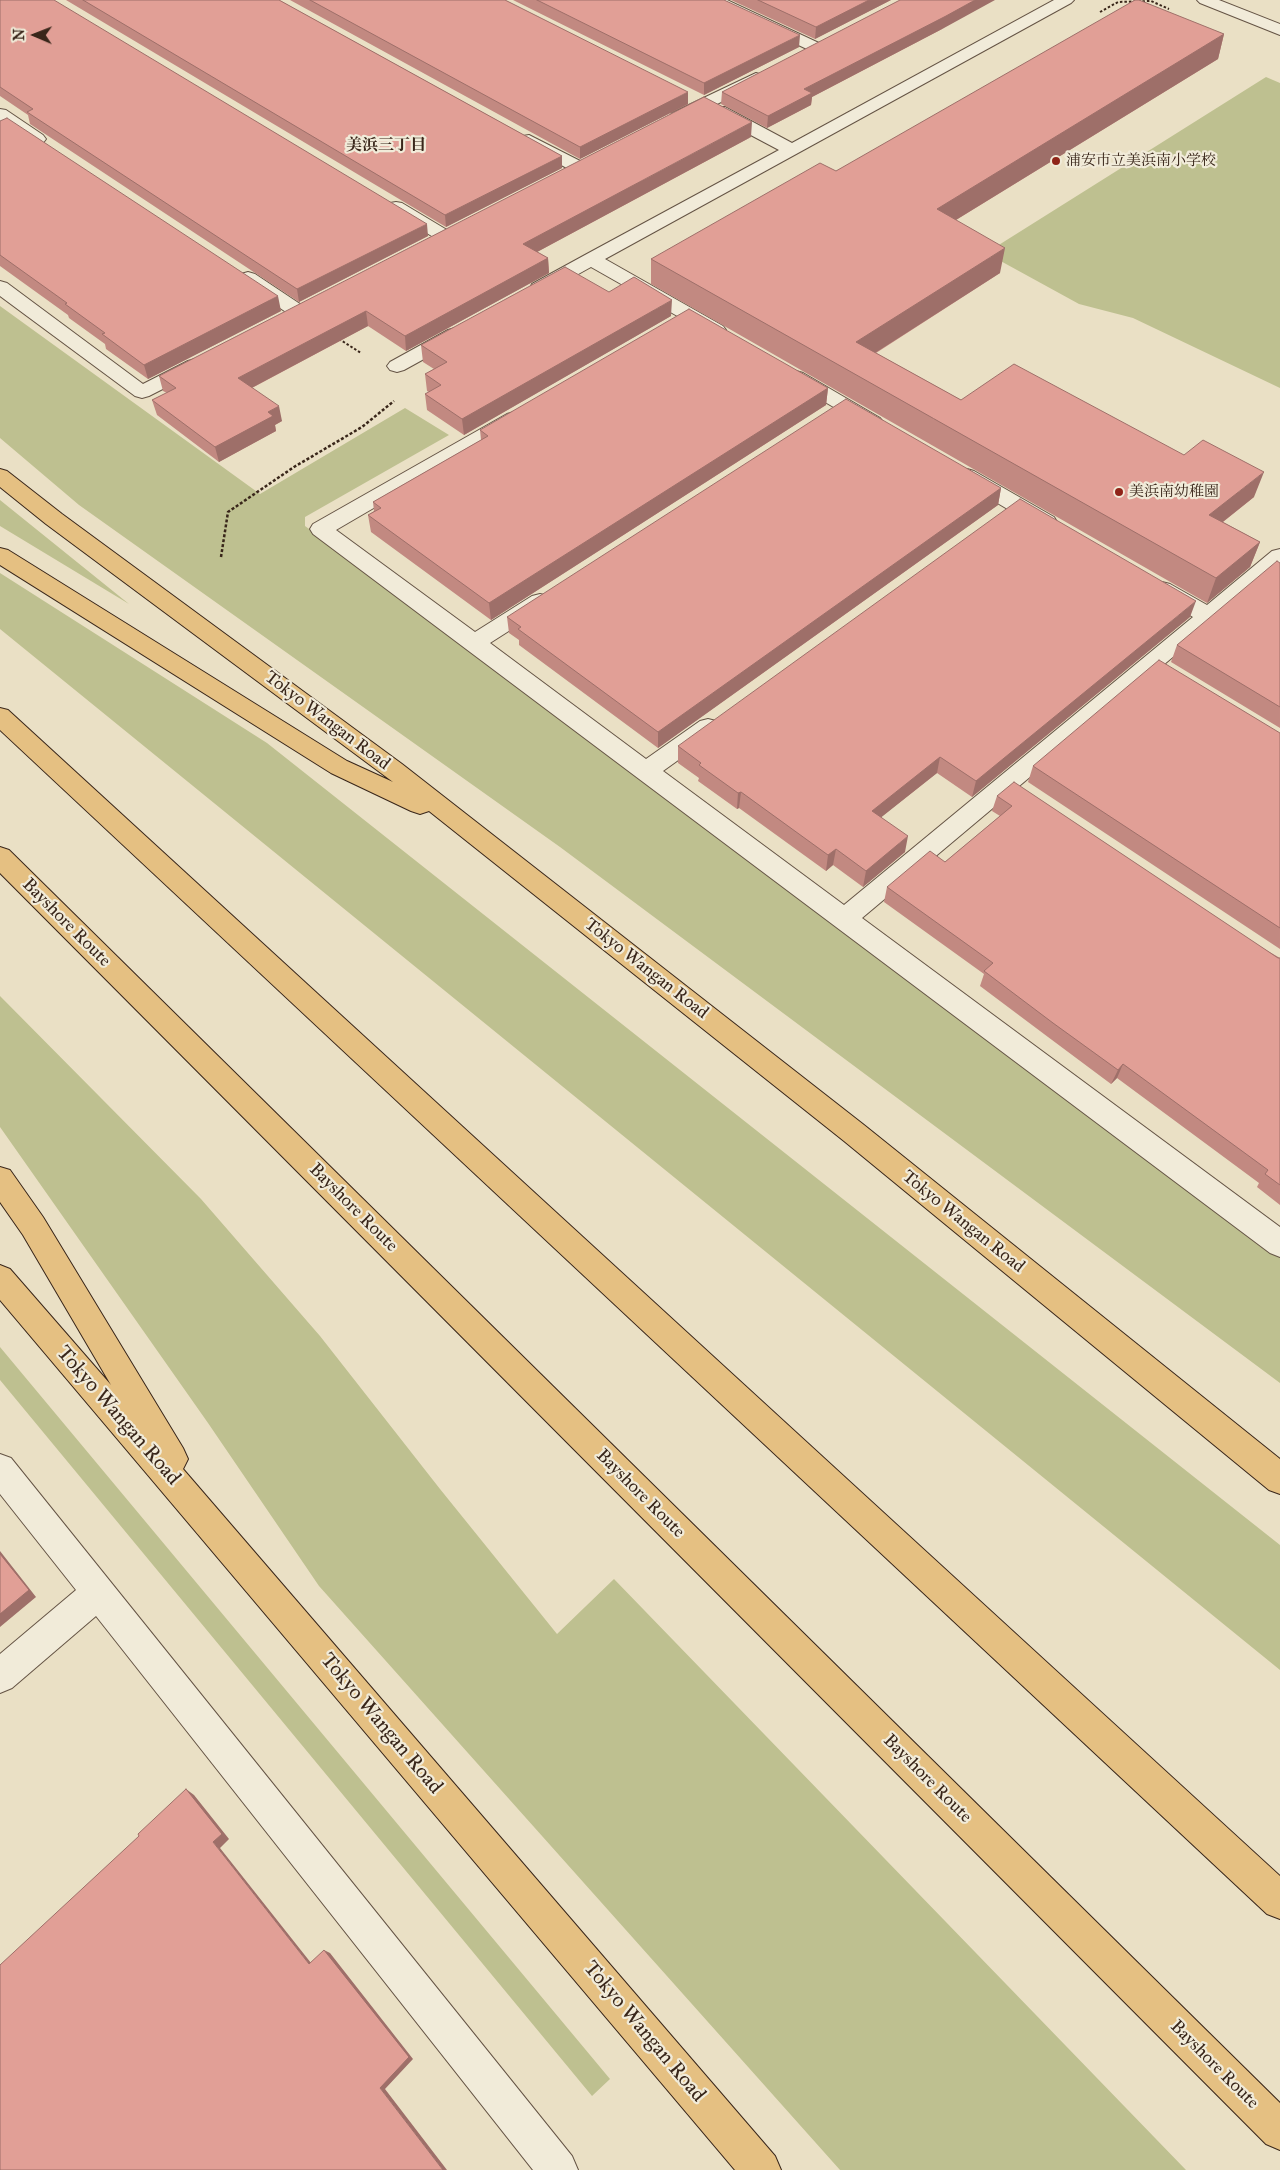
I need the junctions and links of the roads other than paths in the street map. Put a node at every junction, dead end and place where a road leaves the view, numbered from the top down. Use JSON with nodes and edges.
{"nodes":[{"id":1,"x":714,"y":0,"type":"edge"},
{"id":2,"x":1066,"y":0,"type":"edge"},
{"id":3,"x":1205,"y":0,"type":"edge"},
{"id":4,"x":1280,"y":30,"type":"edge"},
{"id":5,"x":832,"y":39,"type":"edge"},
{"id":6,"x":815,"y":47,"type":"junction"},
{"id":7,"x":799,"y":56,"type":"edge"},
{"id":8,"x":774,"y":68,"type":"edge"},
{"id":9,"x":688,"y":95,"type":"edge"},
{"id":10,"x":705,"y":104,"type":"junction"},
{"id":11,"x":3,"y":120,"type":"edge"},
{"id":12,"x":664,"y":125,"type":"edge"},
{"id":13,"x":519,"y":134,"type":"edge"},
{"id":14,"x":50,"y":148,"type":"edge"},
{"id":15,"x":793,"y":150,"type":"junction"},
{"id":16,"x":597,"y":159,"type":"edge"},
{"id":17,"x":580,"y":168,"type":"junction"},
{"id":18,"x":564,"y":176,"type":"edge"},
{"id":19,"x":378,"y":196,"type":"edge"},
{"id":20,"x":462,"y":228,"type":"edge"},
{"id":21,"x":446,"y":237,"type":"junction"},
{"id":22,"x":428,"y":246,"type":"edge"},
{"id":23,"x":591,"y":259,"type":"junction"},
{"id":24,"x":232,"y":268,"type":"edge"},
{"id":25,"x":0,"y":287,"type":"edge"},
{"id":26,"x":524,"y":296,"type":"edge"},
{"id":27,"x":316,"y":303,"type":"edge"},
{"id":28,"x":299,"y":312,"type":"junction"},
{"id":29,"x":281,"y":321,"type":"edge"},
{"id":30,"x":473,"y":324,"type":"edge"},
{"id":31,"x":733,"y":340,"type":"edge"},
{"id":32,"x":212,"y":356,"type":"edge"},
{"id":33,"x":776,"y":365,"type":"edge"},
{"id":34,"x":398,"y":366,"type":"road end"},
{"id":35,"x":527,"y":410,"type":"edge"},
{"id":36,"x":887,"y":430,"type":"edge"},
{"id":37,"x":947,"y":465,"type":"edge"},
{"id":38,"x":0,"y":476,"type":"edge"},
{"id":39,"x":1066,"y":534,"type":"edge"},
{"id":40,"x":0,"y":555,"type":"edge"},
{"id":41,"x":1280,"y":556,"type":"edge"},
{"id":42,"x":1142,"y":577,"type":"edge"},
{"id":43,"x":556,"y":590,"type":"edge"},
{"id":44,"x":1209,"y":616,"type":"junction"},
{"id":45,"x":474,"y":643,"type":"junction"},
{"id":46,"x":726,"y":714,"type":"edge"},
{"id":47,"x":0,"y":716,"type":"edge"},
{"id":48,"x":646,"y":772,"type":"junction"},
{"id":49,"x":467,"y":827,"type":"junction"},
{"id":50,"x":0,"y":858,"type":"edge"},
{"id":51,"x":844,"y":919,"type":"junction"},
{"id":52,"x":0,"y":1179,"type":"edge"},
{"id":53,"x":1280,"y":1244,"type":"edge"},
{"id":54,"x":0,"y":1278,"type":"edge"},
{"id":55,"x":0,"y":1469,"type":"edge"},
{"id":56,"x":1280,"y":1479,"type":"edge"},
{"id":57,"x":208,"y":1521,"type":"junction"},
{"id":58,"x":98,"y":1593,"type":"junction"},
{"id":59,"x":0,"y":1676,"type":"edge"},
{"id":60,"x":1280,"y":1901,"type":"edge"},
{"id":61,"x":1280,"y":2130,"type":"edge"},
{"id":62,"x":558,"y":2170,"type":"edge"},
{"id":63,"x":762,"y":2170,"type":"edge"}],
"edges":[{"from":1,"to":6,"type":"street"},
{"from":2,"to":15,"type":"street"},
{"from":3,"to":4,"type":"street"},
{"from":5,"to":6,"type":"street"},
{"from":6,"to":7,"type":"street"},
{"from":8,"to":10,"type":"street"},
{"from":9,"to":10,"type":"street"},
{"from":10,"to":12,"type":"street"},
{"from":10,"to":15,"type":"street"},
{"from":11,"to":14,"type":"street"},
{"from":13,"to":17,"type":"street"},
{"from":15,"to":23,"type":"street"},
{"from":16,"to":17,"type":"street"},
{"from":17,"to":18,"type":"street"},
{"from":19,"to":21,"type":"street"},
{"from":20,"to":21,"type":"street"},
{"from":21,"to":22,"type":"street"},
{"from":23,"to":26,"type":"street"},
{"from":23,"to":31,"type":"street"},
{"from":24,"to":28,"type":"street"},
{"from":25,"to":32,"type":"street"},
{"from":27,"to":28,"type":"street"},
{"from":28,"to":29,"type":"street"},
{"from":30,"to":34,"type":"street"},
{"from":33,"to":36,"type":"street"},
{"from":35,"to":45,"type":"street"},
{"from":37,"to":39,"type":"street"},
{"from":38,"to":49,"type":"highway","name":"Tokyo Wangan Road"},
{"from":40,"to":49,"type":"highway"},
{"from":41,"to":44,"type":"street"},
{"from":42,"to":44,"type":"street"},
{"from":43,"to":45,"type":"street"},
{"from":44,"to":51,"type":"street"},
{"from":45,"to":48,"type":"street"},
{"from":46,"to":48,"type":"street"},
{"from":47,"to":60,"type":"highway"},
{"from":48,"to":51,"type":"street"},
{"from":49,"to":56,"type":"highway","name":"Tokyo Wangan Road"},
{"from":50,"to":61,"type":"highway","name":"Bayshore Route"},
{"from":51,"to":53,"type":"street"},
{"from":52,"to":57,"type":"highway"},
{"from":54,"to":57,"type":"highway","name":"Tokyo Wangan Road"},
{"from":55,"to":58,"type":"street"},
{"from":57,"to":63,"type":"highway","name":"Tokyo Wangan Road"},
{"from":58,"to":59,"type":"street"},
{"from":58,"to":62,"type":"street"}]}
